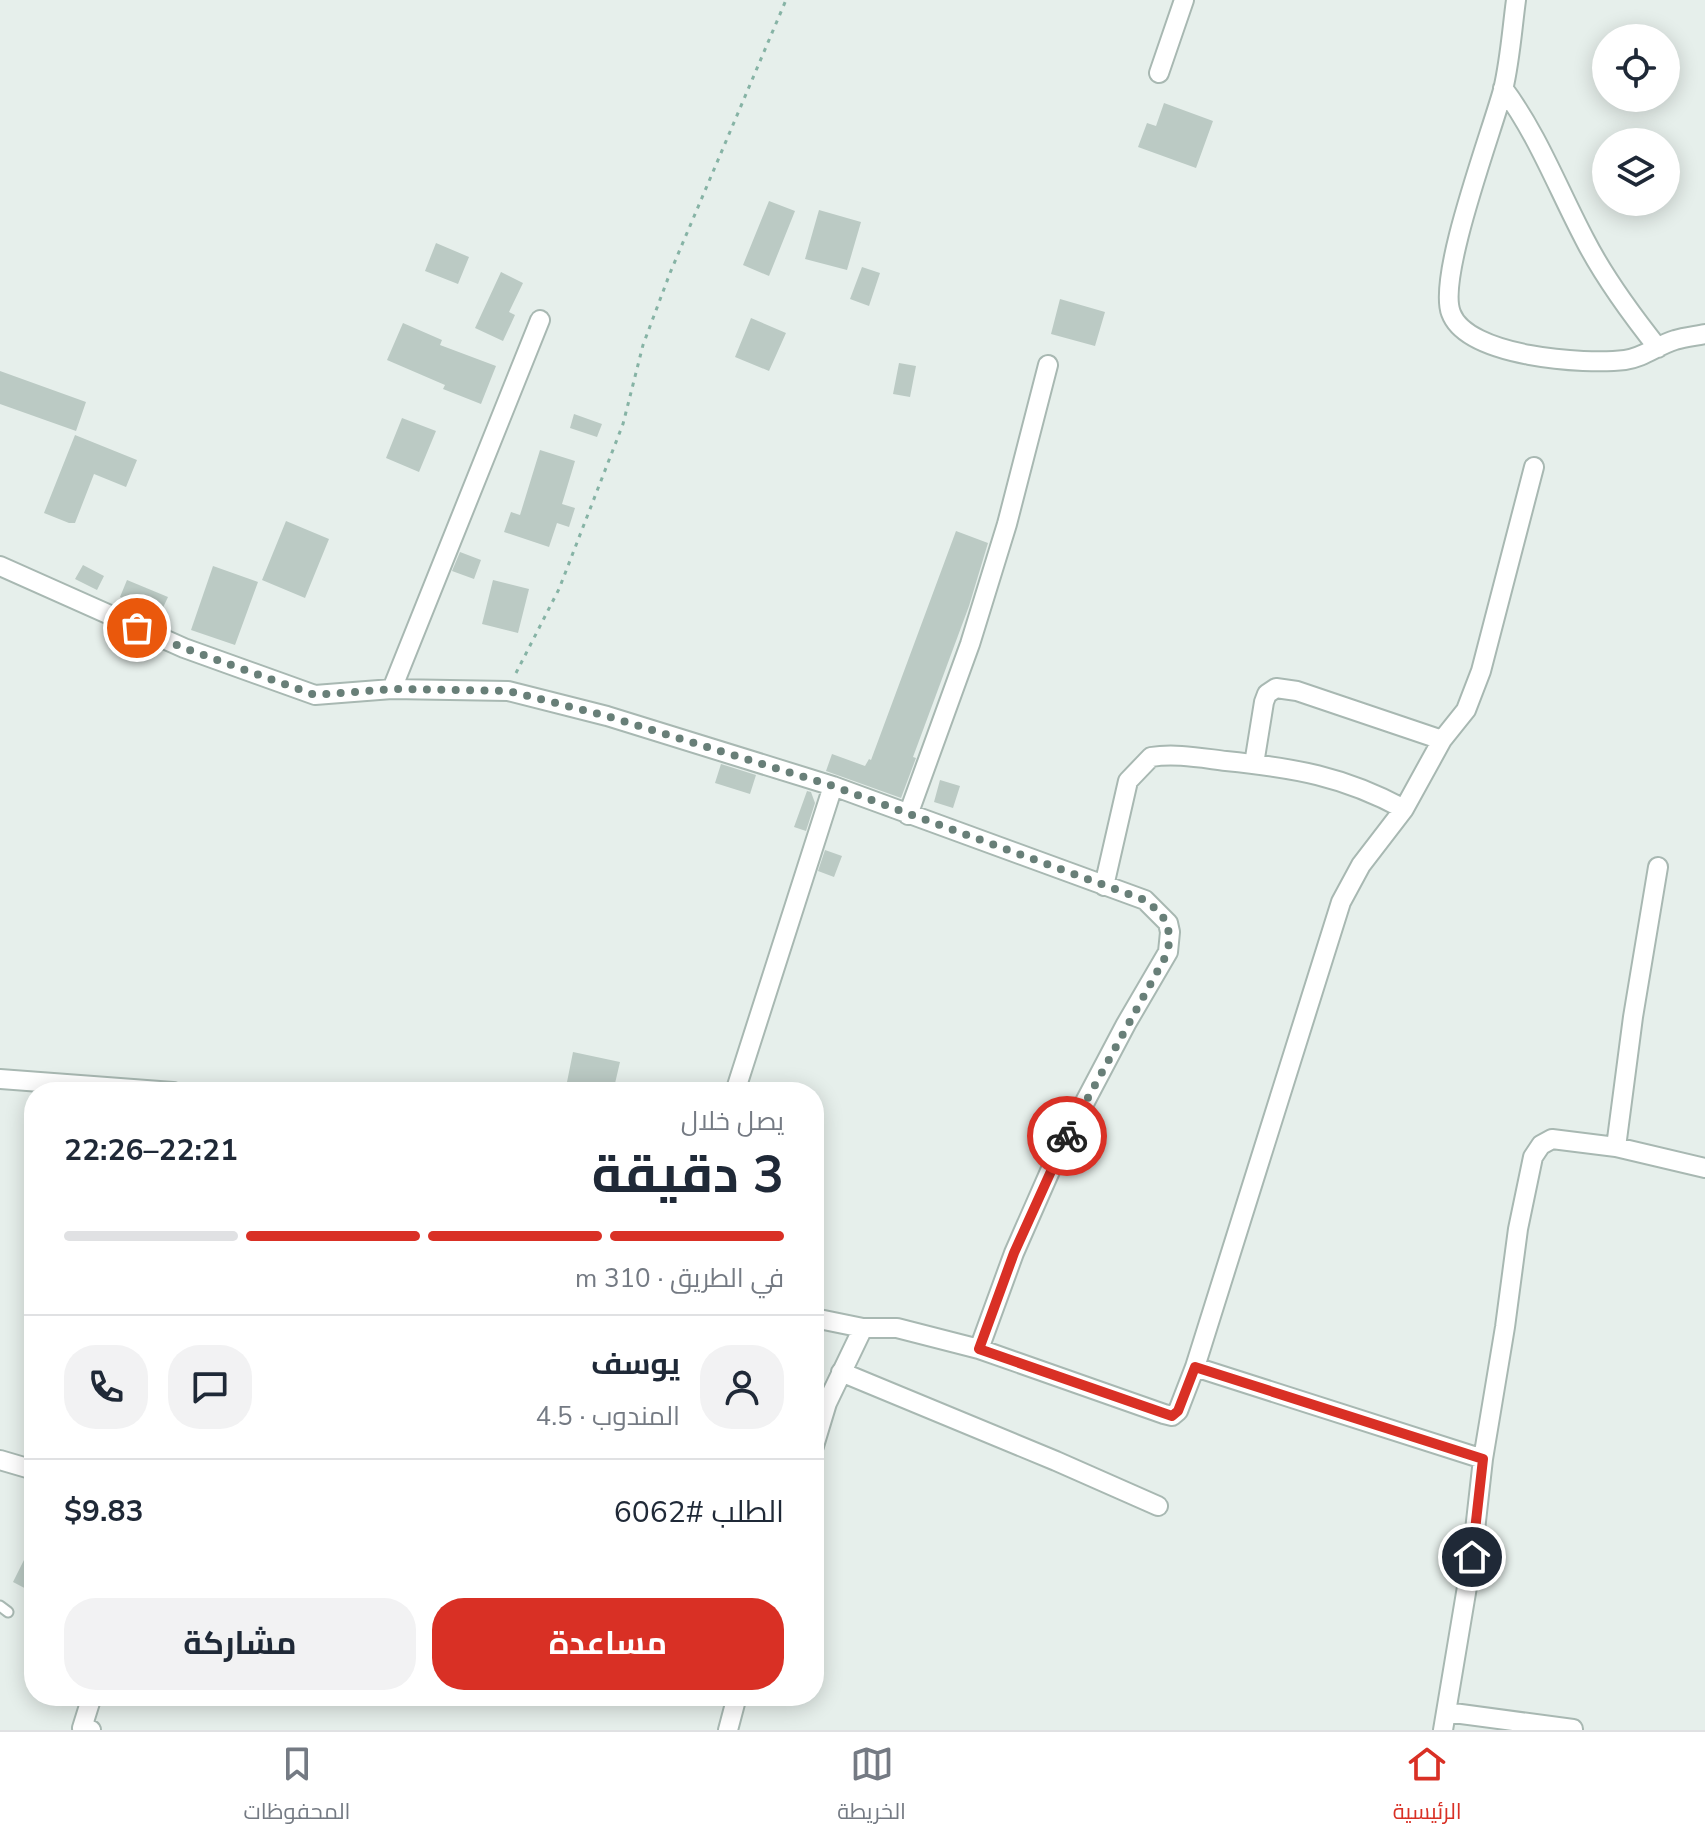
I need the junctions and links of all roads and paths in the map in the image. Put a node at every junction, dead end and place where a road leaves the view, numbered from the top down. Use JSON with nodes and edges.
{"nodes":[{"id":1,"x":786,"y":0,"type":"edge"},
{"id":2,"x":1184,"y":0,"type":"edge"},
{"id":3,"x":1516,"y":0,"type":"edge"},
{"id":4,"x":1159,"y":73,"type":"dead end"},
{"id":5,"x":1503,"y":88,"type":"junction"},
{"id":6,"x":540,"y":320,"type":"dead end"},
{"id":7,"x":1705,"y":334,"type":"edge"},
{"id":8,"x":1658,"y":348,"type":"junction"},
{"id":9,"x":1048,"y":365,"type":"dead end"},
{"id":10,"x":1534,"y":467,"type":"dead end"},
{"id":11,"x":0,"y":566,"type":"edge"},
{"id":12,"x":392,"y":689,"type":"junction"},
{"id":13,"x":508,"y":691,"type":"junction"},
{"id":14,"x":1442,"y":740,"type":"junction"},
{"id":15,"x":1254,"y":764,"type":"junction"},
{"id":16,"x":833,"y":786,"type":"junction"},
{"id":17,"x":1404,"y":809,"type":"junction"},
{"id":18,"x":908,"y":815,"type":"junction"},
{"id":19,"x":1658,"y":867,"type":"dead end"},
{"id":20,"x":1104,"y":886,"type":"junction"},
{"id":21,"x":0,"y":1079,"type":"edge"},
{"id":22,"x":40,"y":1082,"type":"edge"},
{"id":23,"x":738,"y":1082,"type":"edge"},
{"id":24,"x":1616,"y":1147,"type":"junction"},
{"id":25,"x":1705,"y":1168,"type":"edge"},
{"id":26,"x":824,"y":1320,"type":"edge"},
{"id":27,"x":863,"y":1328,"type":"junction"},
{"id":28,"x":979,"y":1349,"type":"junction"},
{"id":29,"x":1195,"y":1367,"type":"junction"},
{"id":30,"x":841,"y":1372,"type":"junction"},
{"id":31,"x":824,"y":1413,"type":"edge"},
{"id":32,"x":1483,"y":1459,"type":"junction"},
{"id":33,"x":0,"y":1460,"type":"edge"},
{"id":34,"x":24,"y":1467,"type":"edge"},
{"id":35,"x":1158,"y":1506,"type":"dead end"},
{"id":36,"x":87,"y":1706,"type":"edge"},
{"id":37,"x":734,"y":1706,"type":"edge"},
{"id":38,"x":1445,"y":1721,"type":"edge"},
{"id":39,"x":84,"y":1729,"type":"edge"},
{"id":40,"x":1573,"y":1729,"type":"edge"},
{"id":41,"x":728,"y":1730,"type":"edge"}],
"edges":[{"from":1,"to":13,"type":"path"},
{"from":2,"to":4,"type":"street"},
{"from":3,"to":5,"type":"street"},
{"from":5,"to":8,"type":"street"},
{"from":5,"to":8,"type":"street"},
{"from":6,"to":12,"type":"street"},
{"from":7,"to":8,"type":"street"},
{"from":9,"to":18,"type":"street"},
{"from":10,"to":14,"type":"street"},
{"from":11,"to":12,"type":"street"},
{"from":12,"to":13,"type":"street"},
{"from":13,"to":16,"type":"street"},
{"from":14,"to":15,"type":"street"},
{"from":14,"to":17,"type":"street"},
{"from":15,"to":17,"type":"street"},
{"from":15,"to":20,"type":"street"},
{"from":16,"to":18,"type":"street"},
{"from":16,"to":23,"type":"street"},
{"from":17,"to":29,"type":"street"},
{"from":18,"to":20,"type":"street"},
{"from":19,"to":24,"type":"street"},
{"from":20,"to":28,"type":"street"},
{"from":21,"to":22,"type":"street"},
{"from":24,"to":25,"type":"street"},
{"from":24,"to":32,"type":"street"},
{"from":26,"to":27,"type":"street"},
{"from":27,"to":28,"type":"street"},
{"from":27,"to":30,"type":"street"},
{"from":28,"to":29,"type":"street"},
{"from":29,"to":32,"type":"street"},
{"from":30,"to":31,"type":"street"},
{"from":30,"to":35,"type":"street"},
{"from":32,"to":38,"type":"street"},
{"from":33,"to":34,"type":"street"},
{"from":36,"to":39,"type":"street"},
{"from":37,"to":41,"type":"street"},
{"from":38,"to":40,"type":"street"}]}
